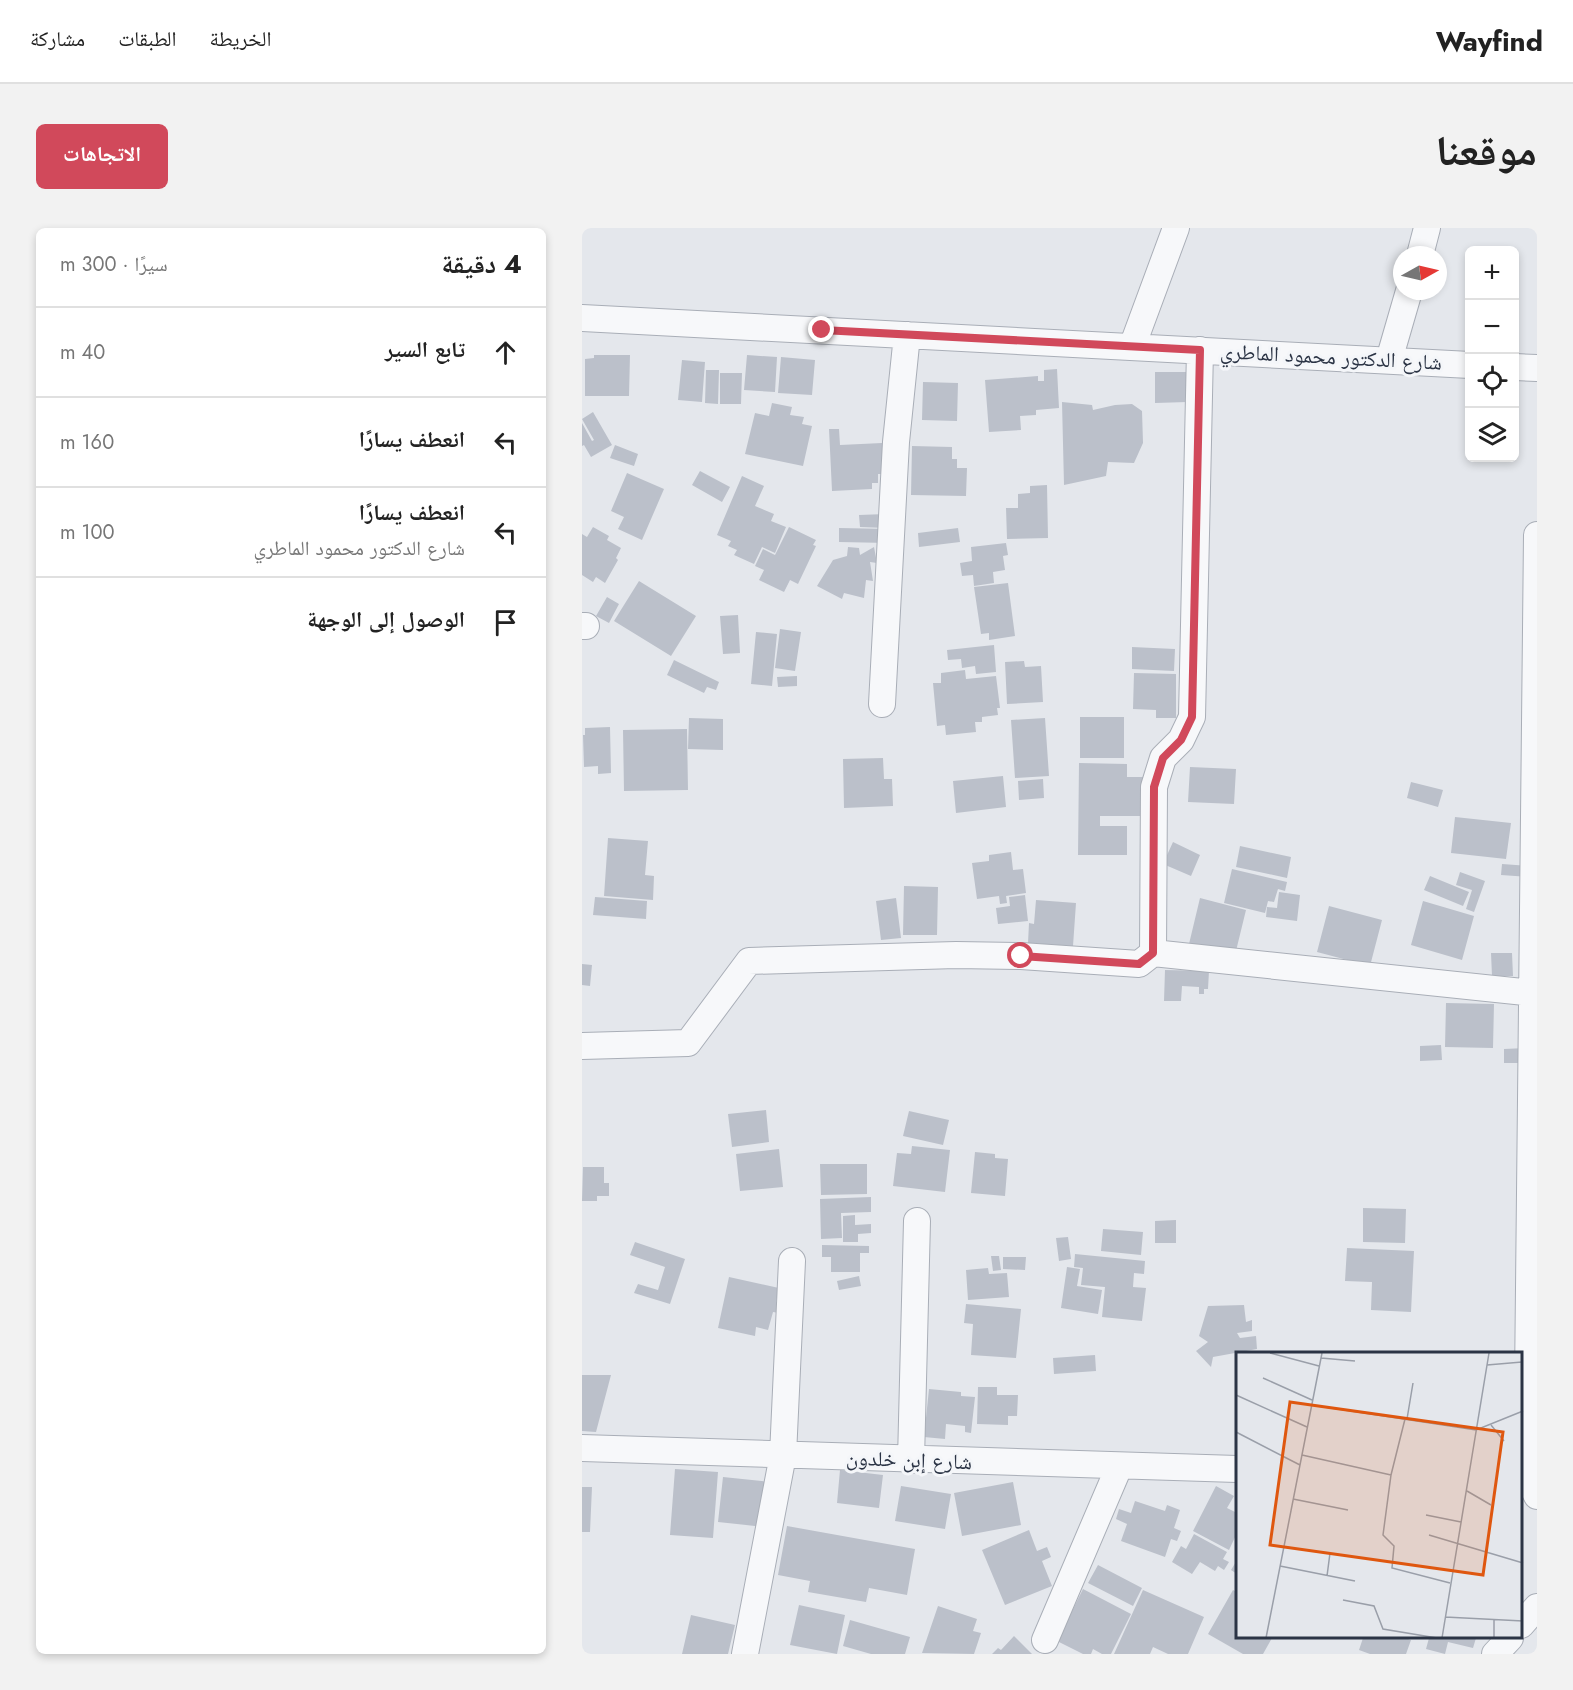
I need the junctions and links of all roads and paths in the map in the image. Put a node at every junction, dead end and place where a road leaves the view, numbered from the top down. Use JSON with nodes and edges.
{"nodes":[{"id":1,"x":1176,"y":228,"type":"edge"},
{"id":2,"x":1427,"y":228,"type":"edge"},
{"id":3,"x":1422,"y":246,"type":"edge"},
{"id":4,"x":1406,"y":300,"type":"edge"},
{"id":5,"x":582,"y":318,"type":"edge"},
{"id":6,"x":907,"y":335,"type":"junction"},
{"id":7,"x":1132,"y":347,"type":"junction"},
{"id":8,"x":1200,"y":350,"type":"junction"},
{"id":9,"x":1389,"y":360,"type":"junction"},
{"id":10,"x":1465,"y":364,"type":"edge"},
{"id":11,"x":1519,"y":367,"type":"edge"},
{"id":12,"x":1537,"y":368,"type":"edge"},
{"id":13,"x":1537,"y":535,"type":"edge"},
{"id":14,"x":1536,"y":651,"type":"edge"},
{"id":15,"x":882,"y":704,"type":"dead end"},
{"id":16,"x":1153,"y":953,"type":"junction"},
{"id":17,"x":1534,"y":1004,"type":"edge"},
{"id":18,"x":582,"y":1046,"type":"edge"},
{"id":19,"x":918,"y":1221,"type":"dead end"},
{"id":20,"x":792,"y":1261,"type":"dead end"},
{"id":21,"x":1533,"y":1321,"type":"edge"},
{"id":22,"x":582,"y":1448,"type":"edge"},
{"id":23,"x":783,"y":1455,"type":"junction"},
{"id":24,"x":911,"y":1460,"type":"junction"},
{"id":25,"x":1119,"y":1467,"type":"junction"},
{"id":26,"x":1236,"y":1470,"type":"edge"},
{"id":27,"x":1530,"y":1481,"type":"edge"},
{"id":28,"x":1537,"y":1607,"type":"edge"},
{"id":29,"x":1522,"y":1624,"type":"edge"},
{"id":30,"x":1508,"y":1639,"type":"edge"},
{"id":31,"x":1045,"y":1640,"type":"dead end"},
{"id":32,"x":745,"y":1654,"type":"edge"},
{"id":33,"x":1495,"y":1654,"type":"edge"}],
"edges":[{"from":1,"to":7,"type":"street"},
{"from":2,"to":3,"type":"street"},
{"from":4,"to":9,"type":"street"},
{"from":5,"to":6,"type":"street","name":"شارع الدكتور محمود الماطري"},
{"from":6,"to":7,"type":"street","name":"شارع الدكتور محمود الماطري"},
{"from":6,"to":15,"type":"street"},
{"from":7,"to":8,"type":"street","name":"شارع الدكتور محمود الماطري"},
{"from":8,"to":9,"type":"street","name":"شارع الدكتور محمود الماطري"},
{"from":8,"to":16,"type":"street"},
{"from":9,"to":10,"type":"street","name":"شارع الدكتور محمود الماطري"},
{"from":11,"to":12,"type":"street"},
{"from":13,"to":14,"type":"street"},
{"from":14,"to":17,"type":"street"},
{"from":16,"to":17,"type":"street"},
{"from":16,"to":18,"type":"street"},
{"from":17,"to":21,"type":"street"},
{"from":19,"to":24,"type":"street"},
{"from":20,"to":23,"type":"street"},
{"from":21,"to":27,"type":"street"},
{"from":22,"to":23,"type":"street","name":"شارع إبن خلدون"},
{"from":23,"to":24,"type":"street","name":"شارع إبن خلدون"},
{"from":23,"to":32,"type":"street"},
{"from":24,"to":25,"type":"street","name":"شارع إبن خلدون"},
{"from":25,"to":26,"type":"street","name":"شارع إبن خلدون"},
{"from":25,"to":31,"type":"street"},
{"from":28,"to":29,"type":"street"},
{"from":30,"to":33,"type":"street"}]}
